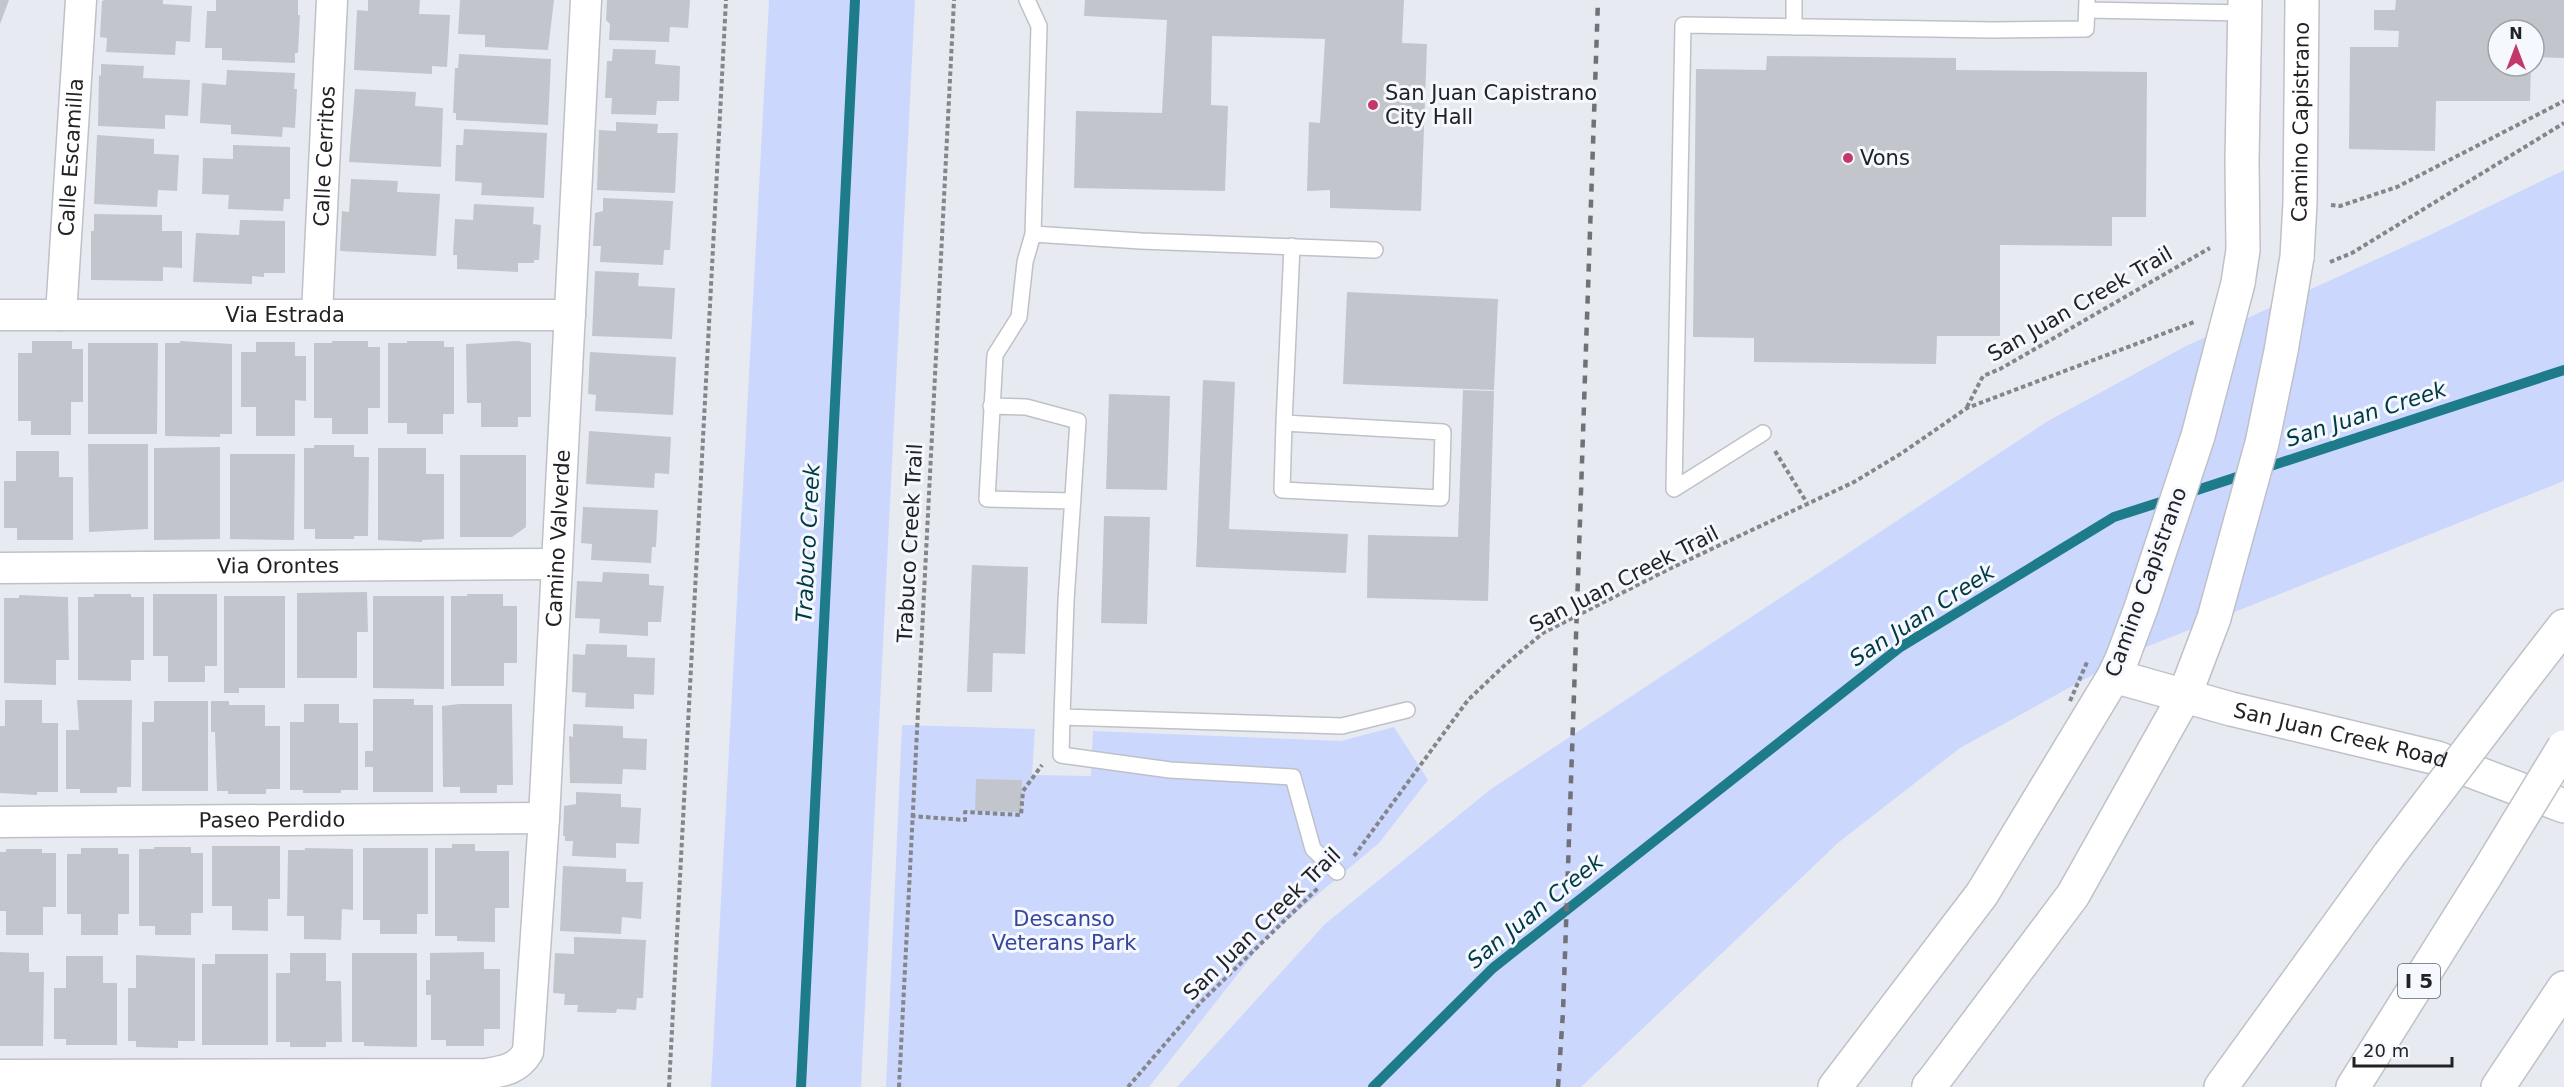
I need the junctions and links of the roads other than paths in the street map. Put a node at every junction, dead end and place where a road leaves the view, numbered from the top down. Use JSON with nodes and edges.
{"nodes":[{"id":1,"x":81,"y":0,"type":"edge"},
{"id":2,"x":332,"y":0,"type":"edge"},
{"id":3,"x":586,"y":0,"type":"edge"},
{"id":4,"x":1027,"y":0,"type":"edge"},
{"id":5,"x":1794,"y":0,"type":"edge"},
{"id":6,"x":2302,"y":0,"type":"edge"},
{"id":7,"x":2087,"y":5,"type":"edge"},
{"id":8,"x":2245,"y":6,"type":"edge"},
{"id":9,"x":1794,"y":27,"type":"junction"},
{"id":10,"x":1033,"y":234,"type":"junction"},
{"id":11,"x":1292,"y":246,"type":"junction"},
{"id":12,"x":1375,"y":250,"type":"dead end"},
{"id":13,"x":317,"y":314,"type":"junction"},
{"id":14,"x":0,"y":315,"type":"edge"},
{"id":15,"x":62,"y":315,"type":"junction"},
{"id":16,"x":570,"y":315,"type":"junction"},
{"id":17,"x":991,"y":406,"type":"junction"},
{"id":18,"x":1284,"y":423,"type":"junction"},
{"id":19,"x":1763,"y":433,"type":"road end"},
{"id":20,"x":1073,"y":501,"type":"junction"},
{"id":21,"x":556,"y":564,"type":"junction"},
{"id":22,"x":0,"y":568,"type":"edge"},
{"id":23,"x":2564,"y":626,"type":"edge"},
{"id":24,"x":2118,"y":668,"type":"junction"},
{"id":25,"x":2184,"y":697,"type":"junction"},
{"id":26,"x":1407,"y":710,"type":"dead end"},
{"id":27,"x":1062,"y":717,"type":"junction"},
{"id":28,"x":2564,"y":747,"type":"edge"},
{"id":29,"x":2564,"y":806,"type":"edge"},
{"id":30,"x":544,"y":818,"type":"junction"},
{"id":31,"x":0,"y":822,"type":"edge"},
{"id":32,"x":1337,"y":873,"type":"road end"},
{"id":33,"x":2564,"y":988,"type":"edge"},
{"id":34,"x":0,"y":1075,"type":"edge"},
{"id":35,"x":1835,"y":1087,"type":"edge"},
{"id":36,"x":1929,"y":1087,"type":"edge"},
{"id":37,"x":2221,"y":1087,"type":"edge"},
{"id":38,"x":2353,"y":1087,"type":"edge"},
{"id":39,"x":2498,"y":1087,"type":"edge"}],
"edges":[{"from":1,"to":15,"type":"street","name":"Calle Escamilla"},
{"from":2,"to":13,"type":"street","name":"Calle Cerritos"},
{"from":3,"to":16,"type":"street","name":"Camino Valverde"},
{"from":4,"to":10,"type":"lane"},
{"from":5,"to":9,"type":"lane"},
{"from":6,"to":25,"type":"main road","name":"Camino Capistrano","bridge":true},
{"from":7,"to":8,"type":"lane"},
{"from":7,"to":9,"type":"lane"},
{"from":8,"to":24,"type":"main road","name":"Camino Capistrano","bridge":true},
{"from":9,"to":19,"type":"lane"},
{"from":10,"to":11,"type":"lane"},
{"from":10,"to":17,"type":"lane"},
{"from":11,"to":12,"type":"lane"},
{"from":11,"to":18,"type":"lane"},
{"from":13,"to":15,"type":"street","name":"Via Estrada"},
{"from":13,"to":16,"type":"street","name":"Via Estrada"},
{"from":14,"to":15,"type":"street","name":"Via Estrada"},
{"from":16,"to":21,"type":"street","name":"Camino Valverde"},
{"from":17,"to":20,"type":"lane"},
{"from":17,"to":20,"type":"lane"},
{"from":18,"to":18,"type":"lane"},
{"from":20,"to":27,"type":"lane"},
{"from":21,"to":22,"type":"street","name":"Via Orontes"},
{"from":21,"to":30,"type":"street","name":"Camino Valverde"},
{"from":23,"to":37,"type":"main road","bridge":true},
{"from":24,"to":25,"type":"main road","name":"San Juan Creek Road"},
{"from":24,"to":35,"type":"main road","name":"Camino Capistrano"},
{"from":25,"to":29,"type":"main road","name":"San Juan Creek Road"},
{"from":25,"to":36,"type":"main road","name":"Camino Capistrano"},
{"from":26,"to":27,"type":"lane"},
{"from":27,"to":32,"type":"lane"},
{"from":28,"to":38,"type":"main road","number":"I 5","bridge":true},
{"from":30,"to":31,"type":"street","name":"Paseo Perdido"},
{"from":30,"to":34,"type":"street","name":"Camino Valverde"},
{"from":33,"to":39,"type":"main road"}]}
